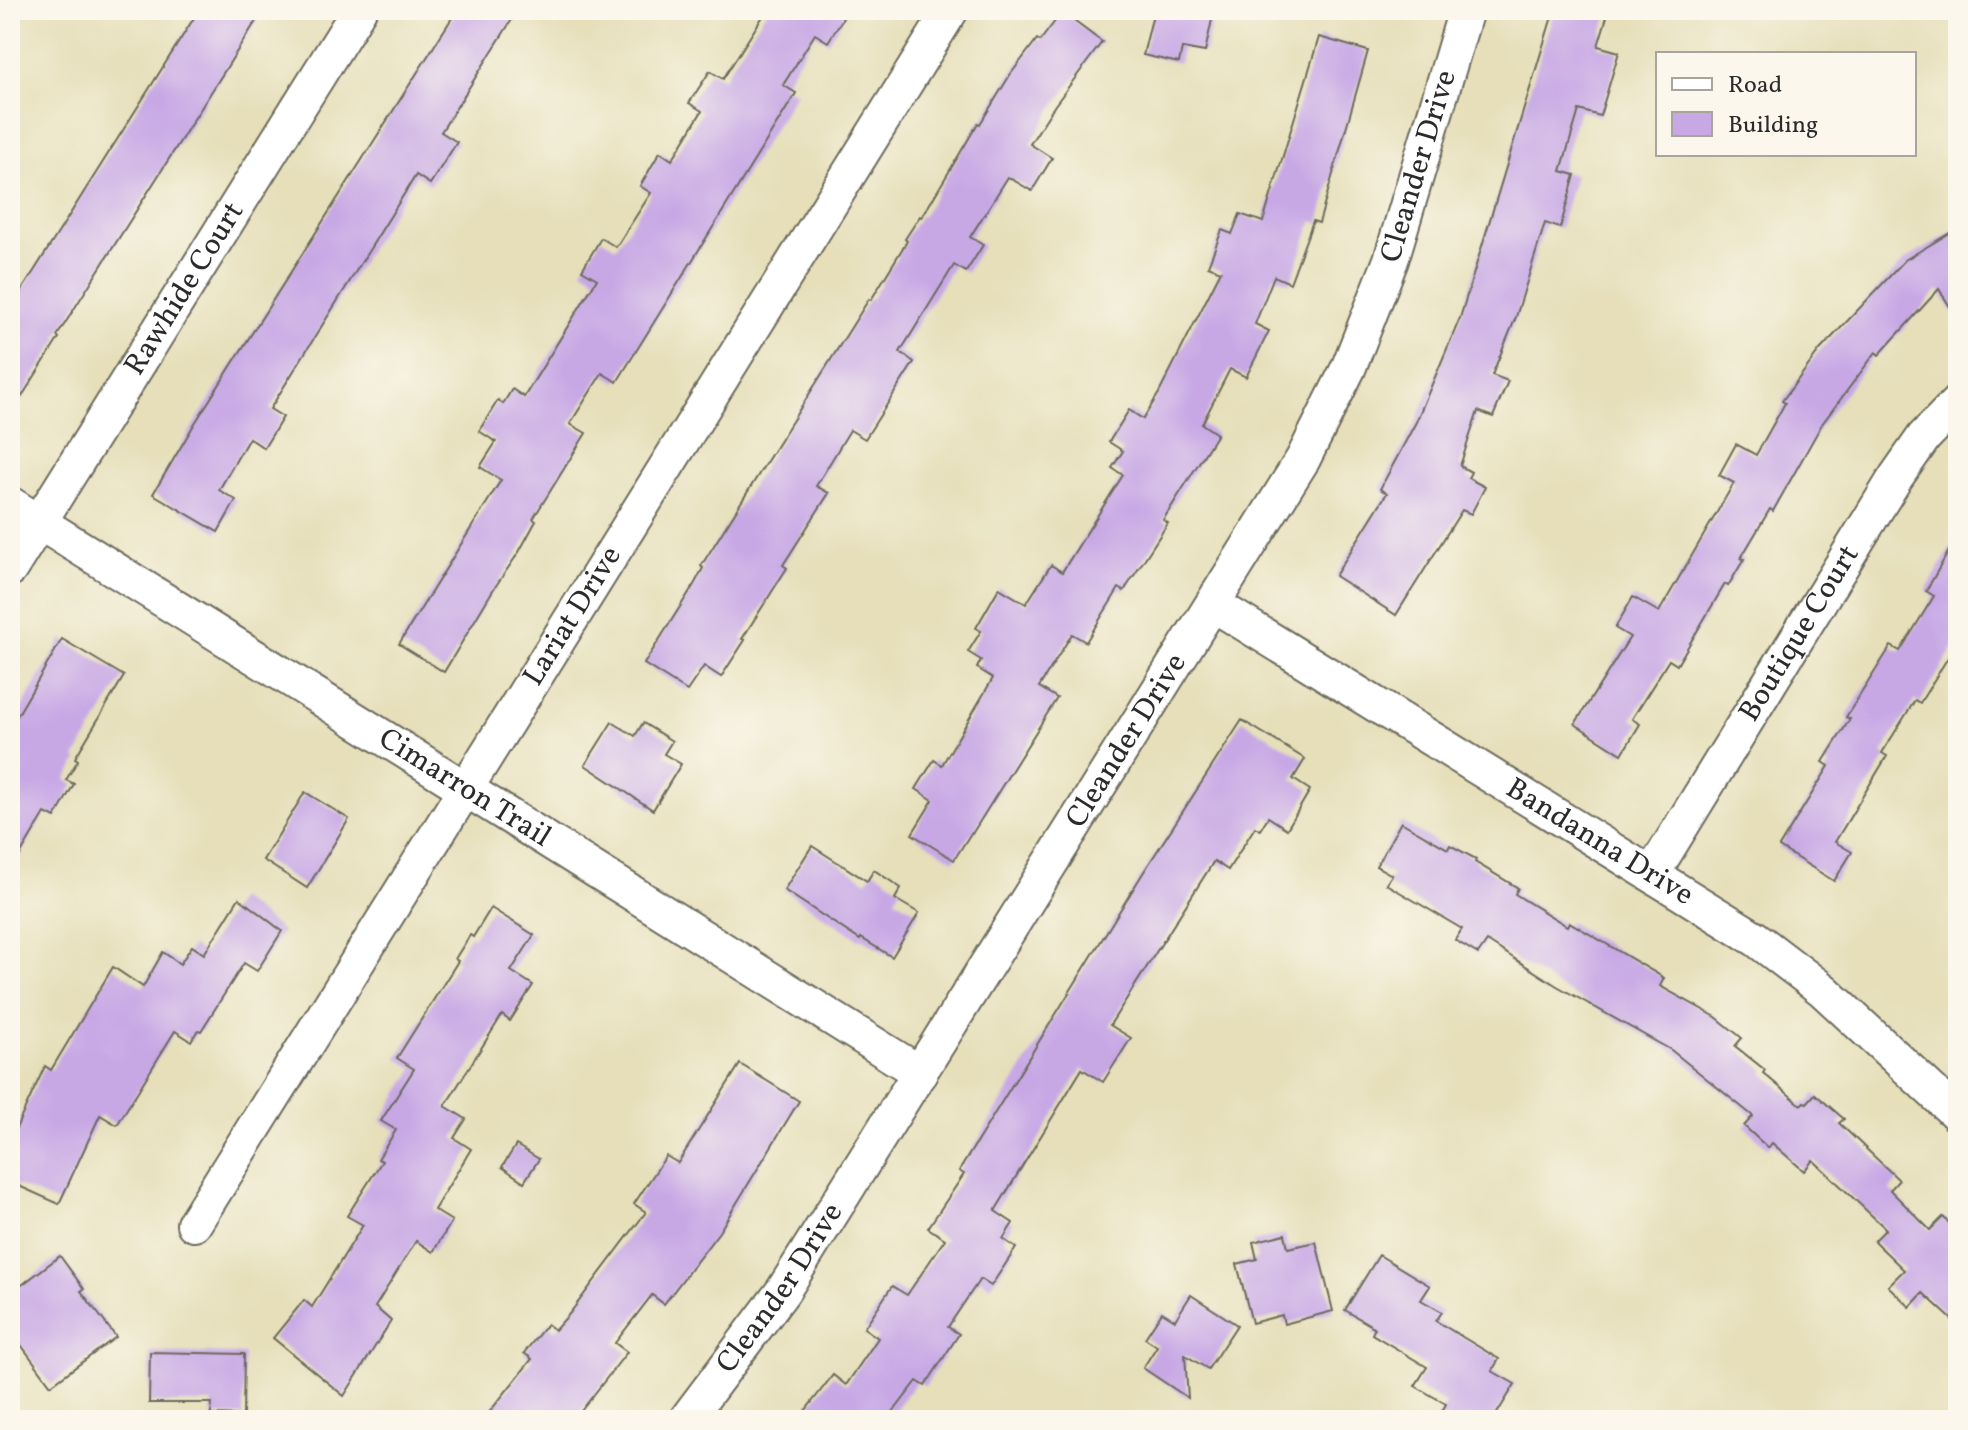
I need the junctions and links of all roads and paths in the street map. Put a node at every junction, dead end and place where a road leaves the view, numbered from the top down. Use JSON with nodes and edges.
{"nodes":[{"id":1,"x":359,"y":10,"type":"edge"},
{"id":2,"x":951,"y":10,"type":"edge"},
{"id":3,"x":1466,"y":10,"type":"edge"},
{"id":4,"x":1958,"y":402,"type":"edge"},
{"id":5,"x":10,"y":504,"type":"edge"},
{"id":6,"x":39,"y":522,"type":"junction"},
{"id":7,"x":10,"y":569,"type":"edge"},
{"id":8,"x":1213,"y":604,"type":"junction"},
{"id":9,"x":465,"y":789,"type":"junction"},
{"id":10,"x":1652,"y":874,"type":"junction"},
{"id":11,"x":920,"y":1073,"type":"junction"},
{"id":12,"x":1958,"y":1115,"type":"edge"},
{"id":13,"x":194,"y":1224,"type":"dead end"},
{"id":14,"x":686,"y":1420,"type":"edge"}],
"edges":[{"from":1,"to":6,"type":"street","name":"Rawhide Court"},
{"from":2,"to":9,"type":"street","name":"Lariat Drive"},
{"from":3,"to":8,"type":"street","name":"Cleander Drive"},
{"from":4,"to":10,"type":"street","name":"Boutique Court"},
{"from":5,"to":6,"type":"street","name":"Cimarron Trail"},
{"from":6,"to":7,"type":"street","name":"Rawhide Court"},
{"from":6,"to":9,"type":"street","name":"Cimarron Trail"},
{"from":8,"to":10,"type":"street","name":"Bandanna Drive"},
{"from":8,"to":11,"type":"street","name":"Cleander Drive"},
{"from":9,"to":11,"type":"street","name":"Cimarron Trail"},
{"from":9,"to":13,"type":"street","name":"Lariat Drive"},
{"from":10,"to":12,"type":"street","name":"Bandanna Drive"},
{"from":11,"to":14,"type":"street","name":"Cleander Drive"}]}
